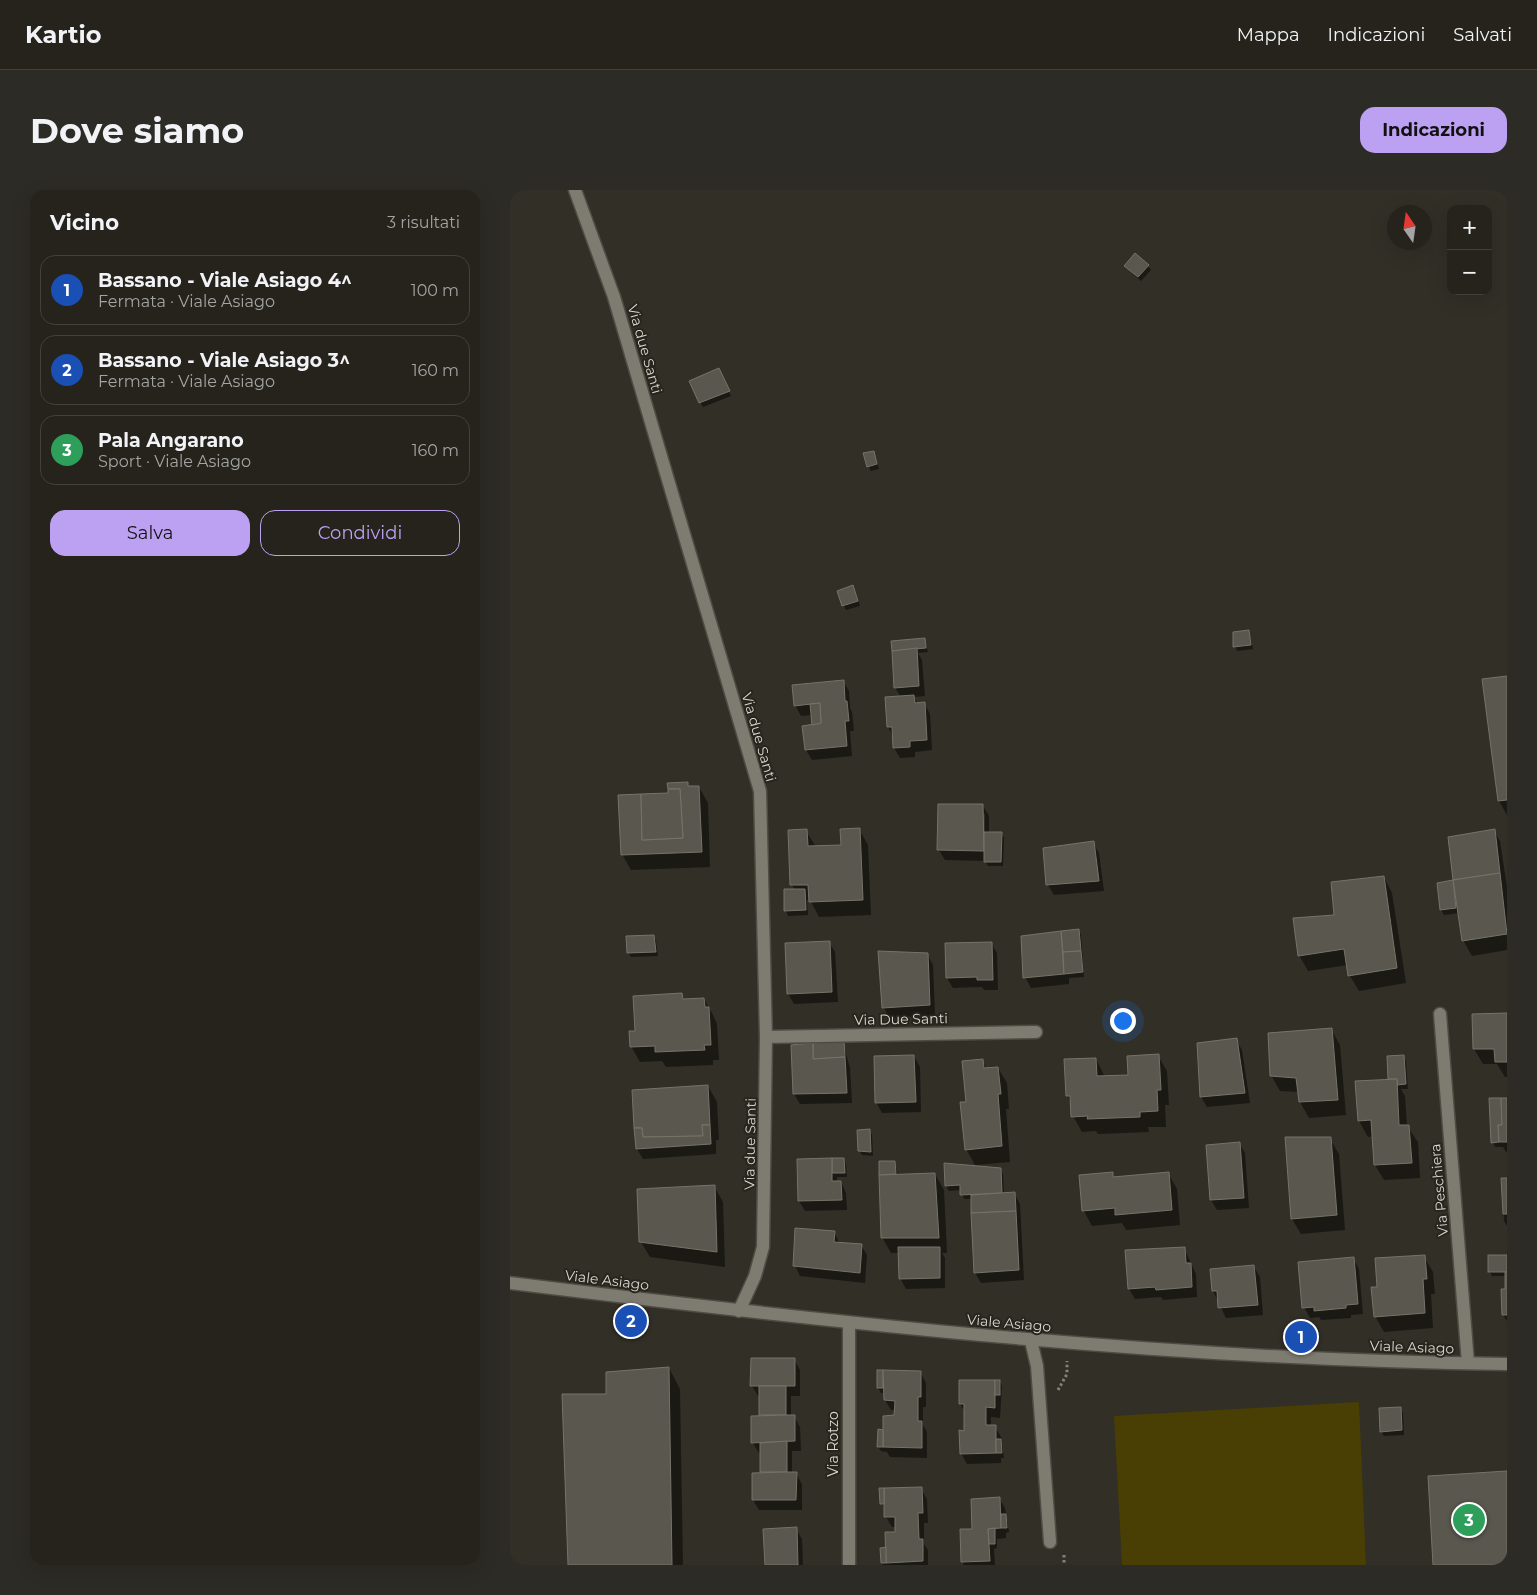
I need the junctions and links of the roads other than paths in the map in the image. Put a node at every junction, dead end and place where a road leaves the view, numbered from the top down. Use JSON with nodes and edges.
{"nodes":[{"id":1,"x":575,"y":190,"type":"edge"},
{"id":2,"x":1440,"y":1014,"type":"dead end"},
{"id":3,"x":1036,"y":1032,"type":"dead end"},
{"id":4,"x":766,"y":1037,"type":"junction"},
{"id":5,"x":510,"y":1283,"type":"edge"},
{"id":6,"x":739,"y":1311,"type":"junction"},
{"id":7,"x":849,"y":1323,"type":"junction"},
{"id":8,"x":1031,"y":1341,"type":"junction"},
{"id":9,"x":1468,"y":1364,"type":"junction"},
{"id":10,"x":1507,"y":1364,"type":"edge"},
{"id":11,"x":1050,"y":1542,"type":"dead end"},
{"id":12,"x":848,"y":1565,"type":"edge"}],
"edges":[{"from":1,"to":4,"type":"street","name":"Via due Santi"},
{"from":2,"to":9,"type":"street","name":"Via Peschiera"},
{"from":3,"to":4,"type":"street","name":"Via Due Santi"},
{"from":4,"to":6,"type":"street","name":"Via due Santi"},
{"from":5,"to":6,"type":"street","name":"Viale Asiago"},
{"from":6,"to":7,"type":"street","name":"Viale Asiago"},
{"from":7,"to":8,"type":"street","name":"Viale Asiago"},
{"from":7,"to":12,"type":"street","name":"Via Rotzo"},
{"from":8,"to":9,"type":"street","name":"Viale Asiago"},
{"from":8,"to":11,"type":"street"},
{"from":9,"to":10,"type":"street","name":"Viale Asiago"}]}
